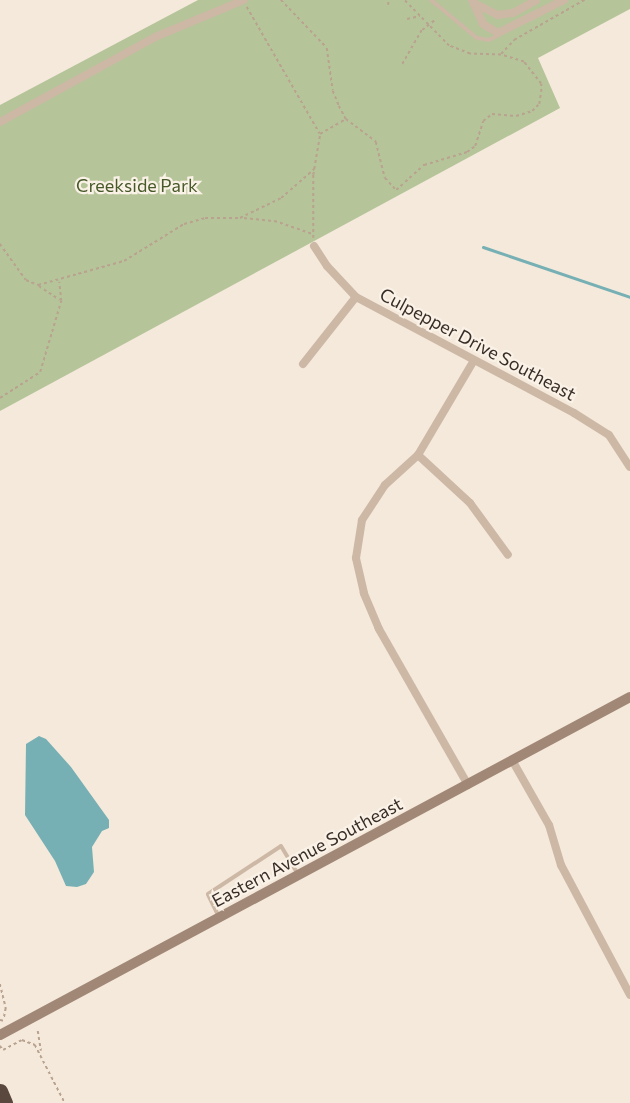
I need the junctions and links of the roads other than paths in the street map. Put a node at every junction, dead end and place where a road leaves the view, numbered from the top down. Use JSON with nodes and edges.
{"nodes":[{"id":1,"x":244,"y":0,"type":"edge"},
{"id":2,"x":431,"y":0,"type":"edge"},
{"id":3,"x":536,"y":0,"type":"edge"},
{"id":4,"x":564,"y":0,"type":"edge"},
{"id":5,"x":473,"y":1,"type":"edge"},
{"id":6,"x":504,"y":32,"type":"junction"},
{"id":7,"x":0,"y":122,"type":"edge"},
{"id":8,"x":314,"y":246,"type":"road end"},
{"id":9,"x":356,"y":297,"type":"junction"},
{"id":10,"x":473,"y":362,"type":"junction"},
{"id":11,"x":303,"y":364,"type":"dead end"},
{"id":12,"x":418,"y":455,"type":"junction"},
{"id":13,"x":630,"y":467,"type":"edge"},
{"id":14,"x":508,"y":555,"type":"dead end"},
{"id":15,"x":630,"y":697,"type":"edge"},
{"id":16,"x":512,"y":760,"type":"junction"},
{"id":17,"x":468,"y":785,"type":"junction"},
{"id":18,"x":299,"y":875,"type":"junction"},
{"id":19,"x":220,"y":917,"type":"junction"},
{"id":20,"x":630,"y":995,"type":"edge"},
{"id":21,"x":0,"y":1035,"type":"edge"},
{"id":22,"x":0,"y":1091,"type":"edge"},
{"id":23,"x":5,"y":1103,"type":"edge"}],
"edges":[{"from":1,"to":7,"type":"street"},
{"from":2,"to":6,"type":"lane"},
{"from":3,"to":5,"type":"street"},
{"from":4,"to":6,"type":"street"},
{"from":5,"to":6,"type":"street"},
{"from":8,"to":9,"type":"street","name":"Culpepper Drive Southeast"},
{"from":9,"to":10,"type":"street","name":"Culpepper Drive Southeast"},
{"from":9,"to":11,"type":"street"},
{"from":10,"to":12,"type":"street"},
{"from":10,"to":13,"type":"street","name":"Culpepper Drive Southeast"},
{"from":12,"to":14,"type":"street"},
{"from":12,"to":17,"type":"street"},
{"from":15,"to":16,"type":"street","name":"Eastern Avenue Southeast"},
{"from":16,"to":17,"type":"street","name":"Eastern Avenue Southeast"},
{"from":16,"to":20,"type":"street"},
{"from":17,"to":18,"type":"street","name":"Eastern Avenue Southeast"},
{"from":18,"to":19,"type":"street","name":"Eastern Avenue Southeast"},
{"from":18,"to":19,"type":"lane"},
{"from":19,"to":21,"type":"street","name":"Eastern Avenue Southeast"},
{"from":22,"to":23,"type":"highway"}]}
